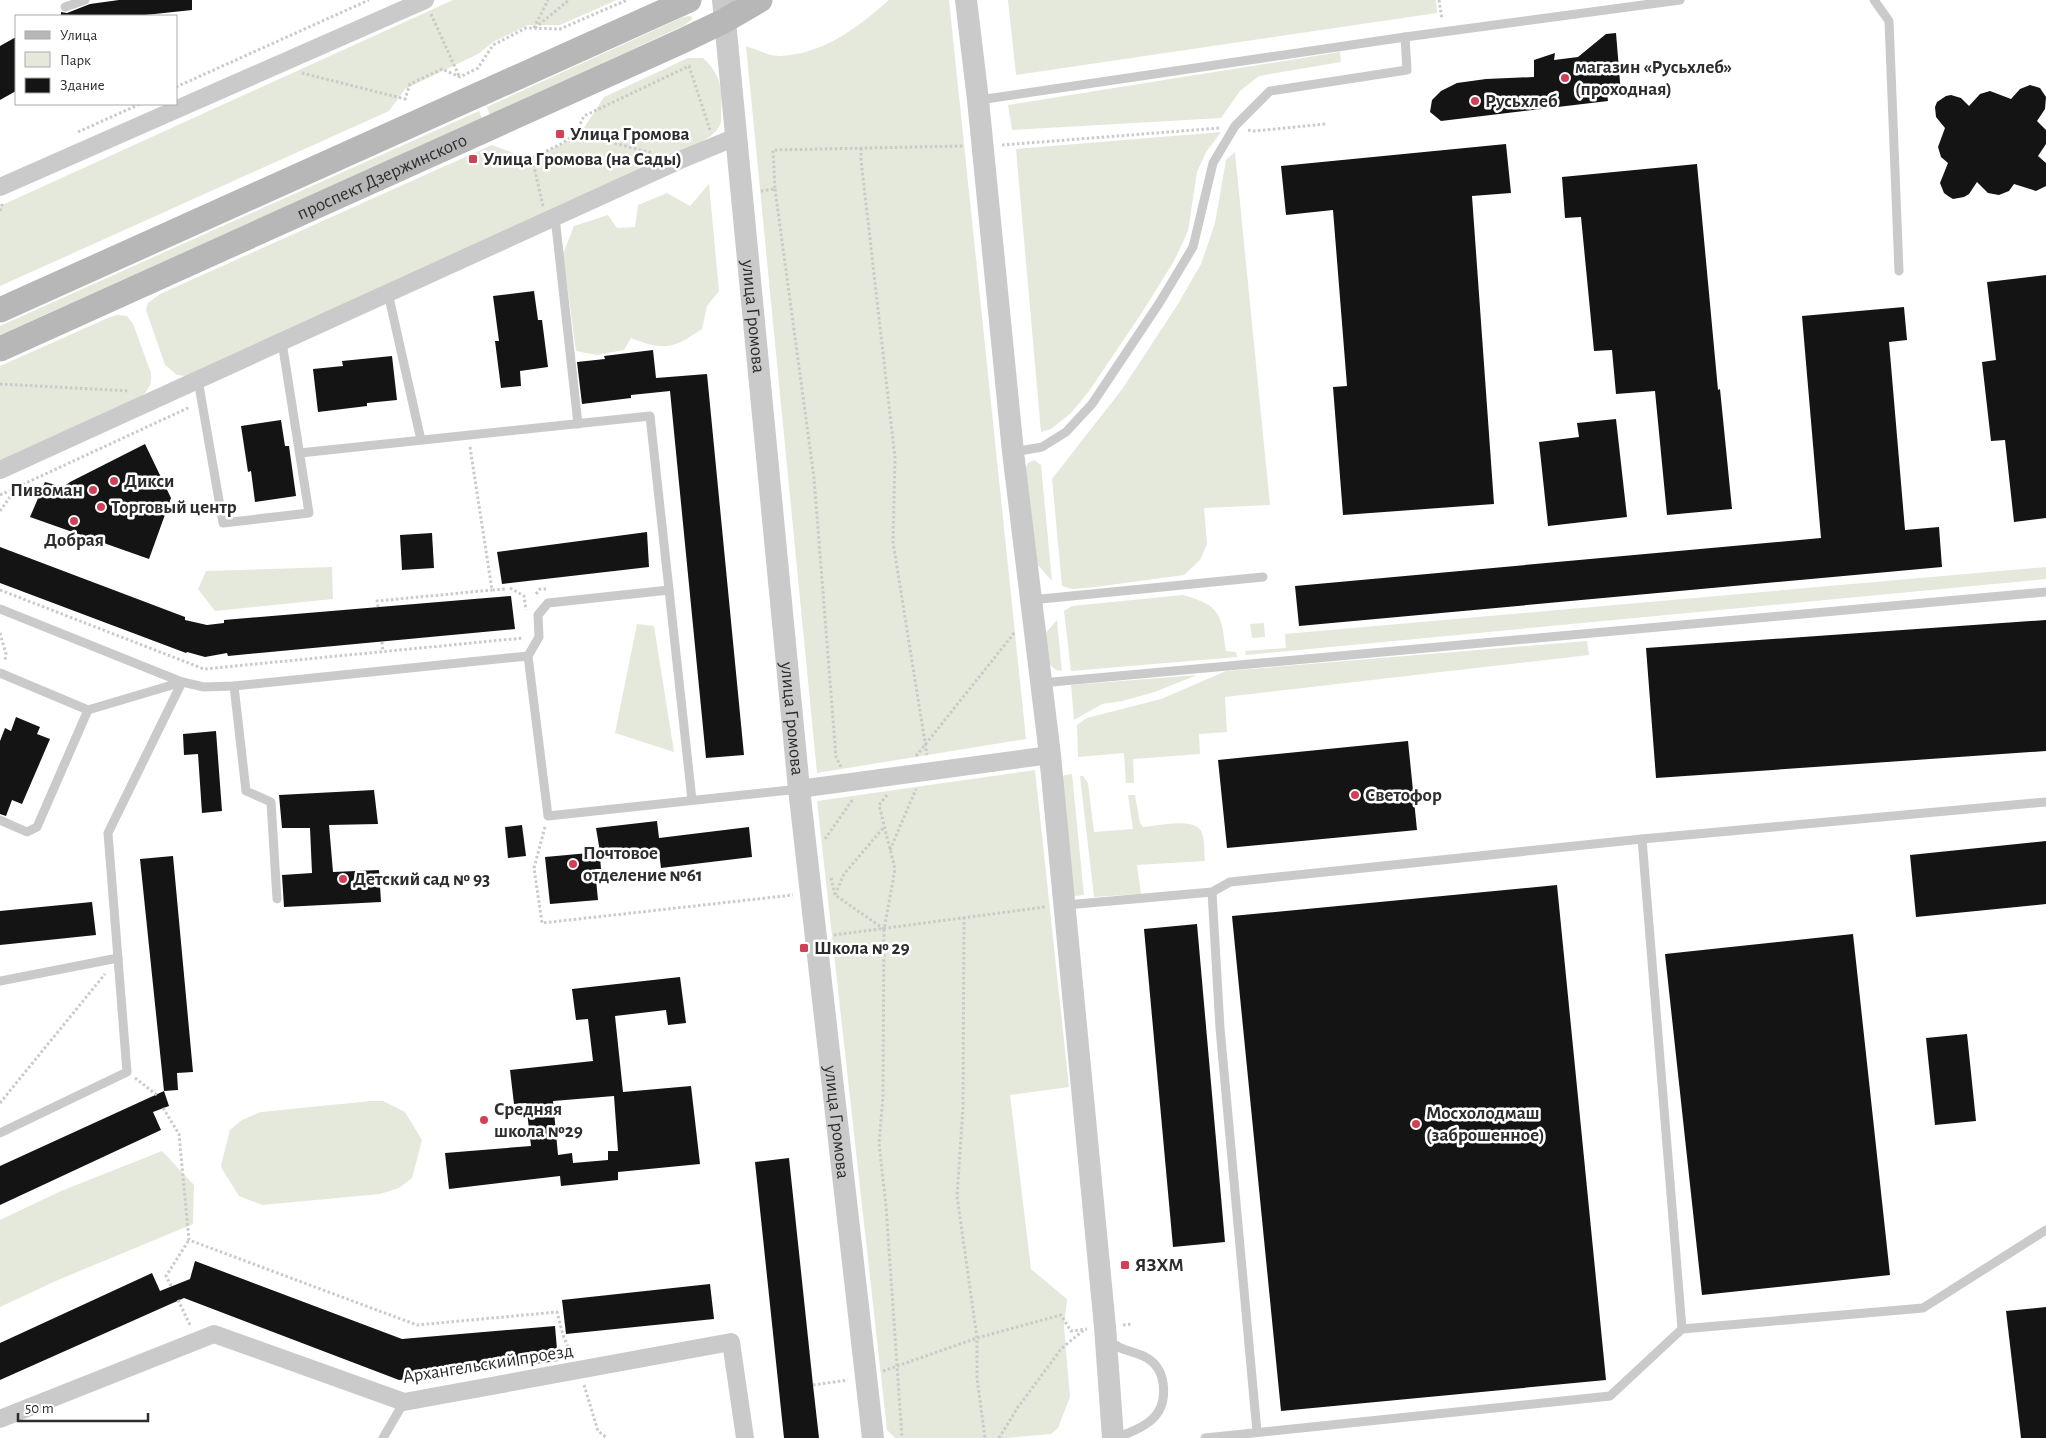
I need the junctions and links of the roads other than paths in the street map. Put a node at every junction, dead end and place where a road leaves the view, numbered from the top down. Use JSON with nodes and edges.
{"nodes":[{"id":1,"x":84,"y":0,"type":"edge"},
{"id":2,"x":425,"y":0,"type":"edge"},
{"id":3,"x":689,"y":0,"type":"edge"},
{"id":4,"x":760,"y":0,"type":"edge"},
{"id":5,"x":966,"y":0,"type":"edge"},
{"id":6,"x":1680,"y":0,"type":"edge"},
{"id":7,"x":1874,"y":0,"type":"edge"},
{"id":8,"x":65,"y":6,"type":"dead end"},
{"id":9,"x":724,"y":10,"type":"edge"},
{"id":10,"x":1405,"y":37,"type":"junction"},
{"id":11,"x":978,"y":100,"type":"junction"},
{"id":12,"x":736,"y":137,"type":"junction"},
{"id":13,"x":0,"y":188,"type":"edge"},
{"id":14,"x":550,"y":219,"type":"junction"},
{"id":15,"x":1899,"y":271,"type":"dead end"},
{"id":16,"x":388,"y":293,"type":"junction"},
{"id":17,"x":0,"y":310,"type":"edge"},
{"id":18,"x":282,"y":342,"type":"junction"},
{"id":19,"x":0,"y":349,"type":"edge"},
{"id":20,"x":198,"y":380,"type":"junction"},
{"id":21,"x":578,"y":424,"type":"junction"},
{"id":22,"x":421,"y":440,"type":"junction"},
{"id":23,"x":1013,"y":452,"type":"junction"},
{"id":24,"x":300,"y":453,"type":"junction"},
{"id":25,"x":0,"y":470,"type":"edge"},
{"id":26,"x":1263,"y":577,"type":"dead end"},
{"id":27,"x":669,"y":590,"type":"junction"},
{"id":28,"x":2046,"y":592,"type":"edge"},
{"id":29,"x":1032,"y":605,"type":"junction"},
{"id":30,"x":0,"y":609,"type":"edge"},
{"id":31,"x":528,"y":656,"type":"junction"},
{"id":32,"x":3,"y":675,"type":"edge"},
{"id":33,"x":182,"y":682,"type":"junction"},
{"id":34,"x":1041,"y":682,"type":"junction"},
{"id":35,"x":234,"y":686,"type":"junction"},
{"id":36,"x":88,"y":710,"type":"junction"},
{"id":37,"x":1050,"y":754,"type":"junction"},
{"id":38,"x":800,"y":789,"type":"junction"},
{"id":39,"x":692,"y":800,"type":"junction"},
{"id":40,"x":2046,"y":802,"type":"edge"},
{"id":41,"x":0,"y":820,"type":"edge"},
{"id":42,"x":1642,"y":839,"type":"junction"},
{"id":43,"x":1212,"y":892,"type":"junction"},
{"id":44,"x":277,"y":899,"type":"dead end"},
{"id":45,"x":1064,"y":905,"type":"junction"},
{"id":46,"x":118,"y":958,"type":"junction"},
{"id":47,"x":0,"y":981,"type":"edge"},
{"id":48,"x":0,"y":1133,"type":"edge"},
{"id":49,"x":2046,"y":1230,"type":"edge"},
{"id":50,"x":1682,"y":1329,"type":"junction"},
{"id":51,"x":1098,"y":1330,"type":"junction"},
{"id":52,"x":404,"y":1402,"type":"junction"},
{"id":53,"x":0,"y":1419,"type":"edge"},
{"id":54,"x":1257,"y":1432,"type":"junction"},
{"id":55,"x":382,"y":1438,"type":"edge"},
{"id":56,"x":745,"y":1438,"type":"edge"},
{"id":57,"x":873,"y":1438,"type":"edge"},
{"id":58,"x":1115,"y":1438,"type":"edge"},
{"id":59,"x":1205,"y":1438,"type":"edge"}],
"edges":[{"from":1,"to":8,"type":"lane"},
{"from":2,"to":13,"type":"street"},
{"from":3,"to":17,"type":"main road","name":"проспект Дзержинского"},
{"from":4,"to":9,"type":"main road","name":"проспект Дзержинского"},
{"from":5,"to":11,"type":"street"},
{"from":6,"to":10,"type":"lane"},
{"from":7,"to":15,"type":"lane"},
{"from":9,"to":12,"type":"street","name":"улица Громова"},
{"from":9,"to":19,"type":"main road","name":"проспект Дзержинского"},
{"from":10,"to":11,"type":"lane"},
{"from":10,"to":23,"type":"lane"},
{"from":11,"to":23,"type":"street"},
{"from":12,"to":14,"type":"street"},
{"from":12,"to":38,"type":"street","name":"улица Громова"},
{"from":14,"to":16,"type":"street"},
{"from":14,"to":21,"type":"lane"},
{"from":16,"to":18,"type":"street"},
{"from":16,"to":22,"type":"lane"},
{"from":18,"to":20,"type":"street"},
{"from":18,"to":24,"type":"lane"},
{"from":20,"to":24,"type":"lane"},
{"from":20,"to":25,"type":"street"},
{"from":21,"to":22,"type":"lane"},
{"from":21,"to":27,"type":"lane"},
{"from":22,"to":24,"type":"lane"},
{"from":23,"to":29,"type":"street"},
{"from":26,"to":29,"type":"lane"},
{"from":27,"to":31,"type":"lane"},
{"from":27,"to":39,"type":"lane"},
{"from":28,"to":34,"type":"lane"},
{"from":29,"to":34,"type":"street"},
{"from":30,"to":33,"type":"lane"},
{"from":31,"to":35,"type":"lane"},
{"from":31,"to":39,"type":"lane"},
{"from":32,"to":36,"type":"lane"},
{"from":33,"to":35,"type":"lane"},
{"from":33,"to":36,"type":"lane"},
{"from":33,"to":46,"type":"lane"},
{"from":34,"to":37,"type":"street"},
{"from":35,"to":44,"type":"lane"},
{"from":36,"to":41,"type":"lane"},
{"from":37,"to":38,"type":"street"},
{"from":37,"to":45,"type":"street"},
{"from":38,"to":39,"type":"lane"},
{"from":38,"to":57,"type":"street","name":"улица Громова"},
{"from":40,"to":42,"type":"lane"},
{"from":42,"to":43,"type":"lane"},
{"from":42,"to":50,"type":"lane"},
{"from":43,"to":45,"type":"lane"},
{"from":43,"to":54,"type":"lane"},
{"from":45,"to":51,"type":"street"},
{"from":46,"to":47,"type":"lane"},
{"from":46,"to":48,"type":"lane"},
{"from":49,"to":50,"type":"lane"},
{"from":50,"to":54,"type":"lane"},
{"from":51,"to":58,"type":"street"},
{"from":51,"to":58,"type":"lane"},
{"from":52,"to":53,"type":"street","name":"Архангельский проезд"},
{"from":52,"to":55,"type":"lane"},
{"from":52,"to":56,"type":"street","name":"Архангельский проезд"},
{"from":54,"to":59,"type":"lane"}]}
